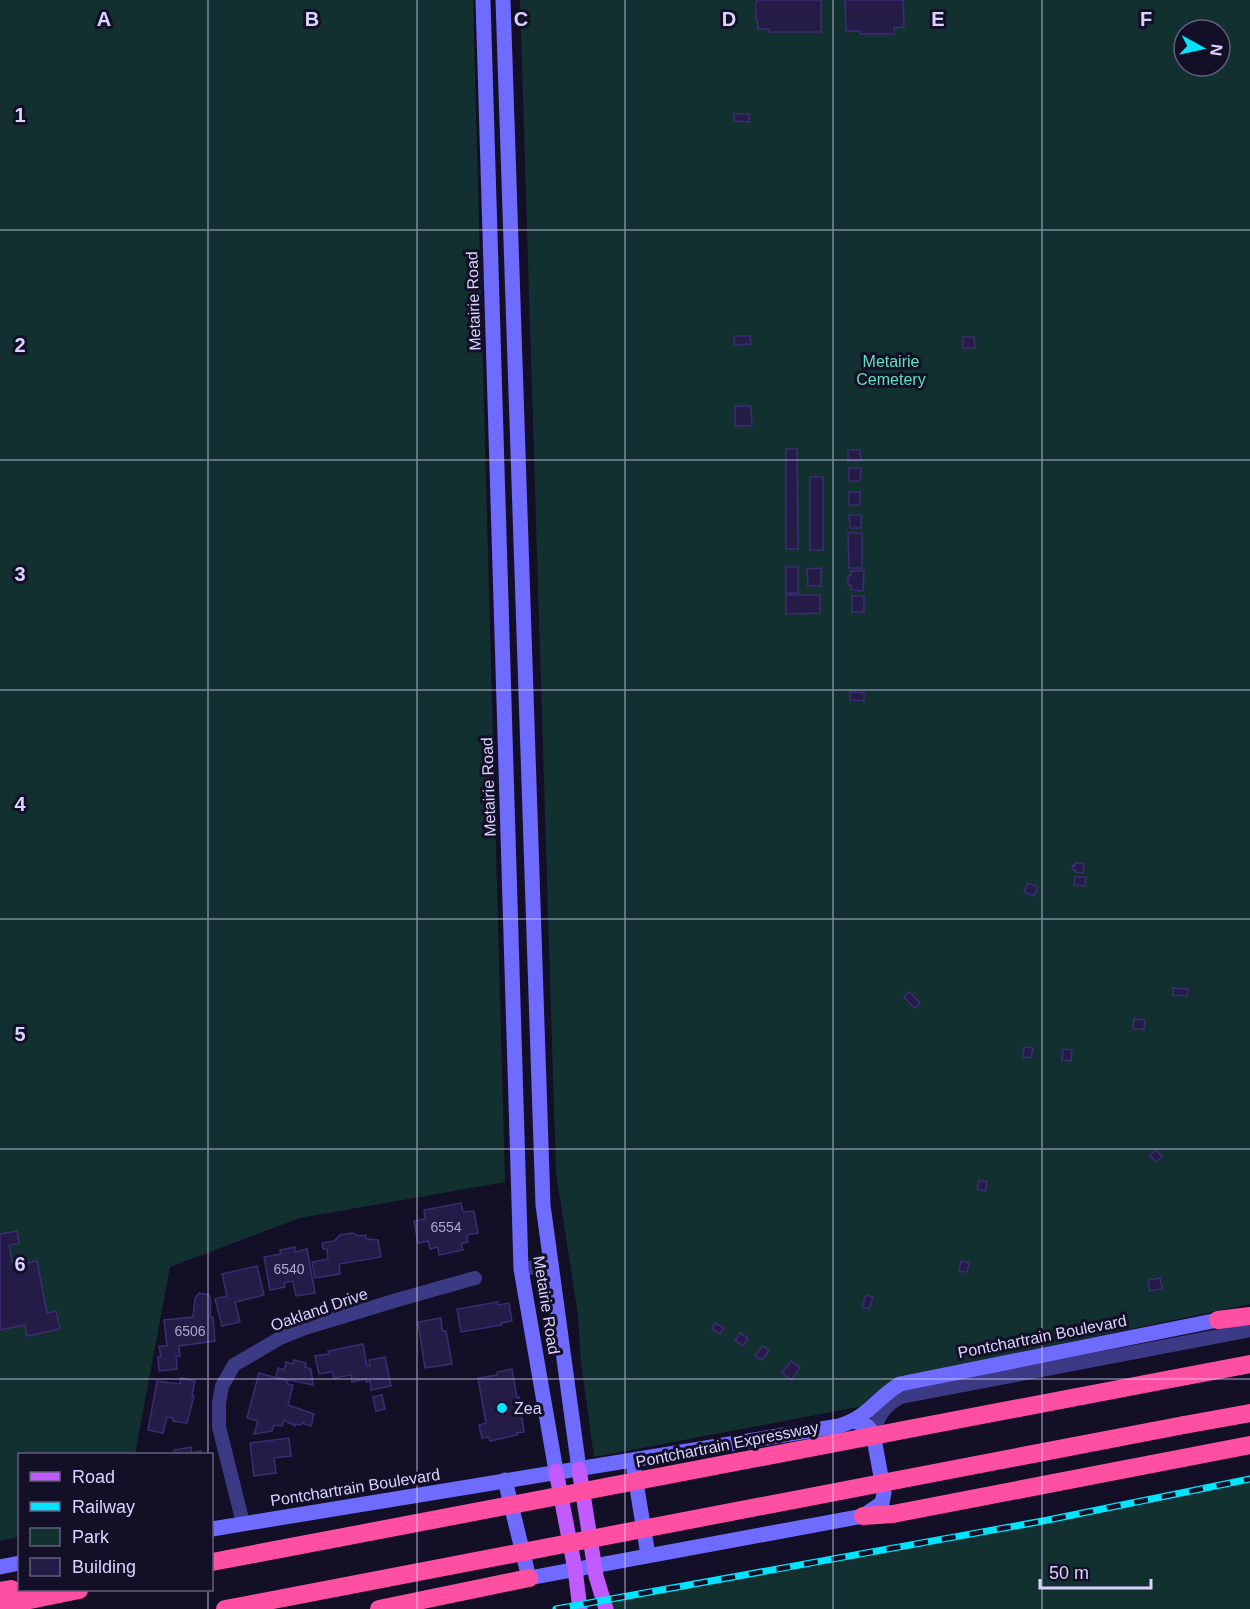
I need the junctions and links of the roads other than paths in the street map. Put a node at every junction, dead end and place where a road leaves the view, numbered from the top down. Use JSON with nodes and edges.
{"nodes":[{"id":1,"x":483,"y":0,"type":"edge"},
{"id":2,"x":503,"y":0,"type":"edge"},
{"id":3,"x":552,"y":1265,"type":"junction"},
{"id":4,"x":521,"y":1269,"type":"junction"},
{"id":5,"x":475,"y":1278,"type":"dead end"},
{"id":6,"x":1250,"y":1312,"type":"edge"},
{"id":7,"x":1250,"y":1317,"type":"edge"},
{"id":8,"x":1218,"y":1320,"type":"junction"},
{"id":9,"x":1250,"y":1330,"type":"edge"},
{"id":10,"x":1250,"y":1364,"type":"edge"},
{"id":11,"x":1250,"y":1413,"type":"edge"},
{"id":12,"x":854,"y":1421,"type":"junction"},
{"id":13,"x":873,"y":1433,"type":"junction"},
{"id":14,"x":1250,"y":1445,"type":"edge"},
{"id":15,"x":633,"y":1461,"type":"junction"},
{"id":16,"x":579,"y":1469,"type":"junction"},
{"id":17,"x":556,"y":1471,"type":"junction"},
{"id":18,"x":505,"y":1480,"type":"junction"},
{"id":19,"x":863,"y":1516,"type":"junction"},
{"id":20,"x":243,"y":1523,"type":"junction"},
{"id":21,"x":213,"y":1529,"type":"edge"},
{"id":22,"x":648,"y":1556,"type":"junction"},
{"id":23,"x":220,"y":1560,"type":"edge"},
{"id":24,"x":18,"y":1563,"type":"edge"},
{"id":25,"x":595,"y":1565,"type":"junction"},
{"id":26,"x":0,"y":1567,"type":"edge"},
{"id":27,"x":575,"y":1569,"type":"junction"},
{"id":28,"x":529,"y":1578,"type":"junction"},
{"id":29,"x":0,"y":1591,"type":"edge"},
{"id":30,"x":74,"y":1591,"type":"edge"},
{"id":31,"x":35,"y":1599,"type":"junction"},
{"id":32,"x":0,"y":1606,"type":"edge"},
{"id":33,"x":225,"y":1609,"type":"edge"},
{"id":34,"x":380,"y":1609,"type":"edge"},
{"id":35,"x":580,"y":1609,"type":"edge"},
{"id":36,"x":606,"y":1609,"type":"edge"}],
"edges":[{"from":1,"to":4,"type":"main road","name":"Metairie Road"},
{"from":2,"to":3,"type":"main road","name":"Metairie Road"},
{"from":3,"to":4,"type":"street"},
{"from":3,"to":16,"type":"main road","name":"Metairie Road"},
{"from":4,"to":17,"type":"main road","name":"Metairie Road"},
{"from":5,"to":20,"type":"street","name":"Oakland Drive"},
{"from":6,"to":8,"type":"street","name":"Pontchartrain Boulevard"},
{"from":7,"to":8,"type":"highway"},
{"from":8,"to":12,"type":"main road","name":"Pontchartrain Boulevard"},
{"from":9,"to":13,"type":"street","name":"Pontchartrain Boulevard"},
{"from":10,"to":23,"type":"highway","name":"Pontchartrain Expressway","bridge":true},
{"from":11,"to":33,"type":"highway","bridge":true},
{"from":12,"to":13,"type":"main road"},
{"from":12,"to":15,"type":"main road","name":"Pontchartrain Boulevard"},
{"from":13,"to":19,"type":"main road"},
{"from":14,"to":19,"type":"highway"},
{"from":15,"to":16,"type":"main road","name":"Pontchartrain Boulevard"},
{"from":15,"to":22,"type":"main road"},
{"from":16,"to":17,"type":"main road","name":"Pontchartrain Boulevard"},
{"from":16,"to":25,"type":"main road","name":"Metairie Road"},
{"from":17,"to":18,"type":"main road","name":"Pontchartrain Boulevard"},
{"from":17,"to":27,"type":"main road","name":"Metairie Road"},
{"from":18,"to":20,"type":"main road","name":"Pontchartrain Boulevard"},
{"from":18,"to":28,"type":"main road"},
{"from":19,"to":22,"type":"main road"},
{"from":20,"to":21,"type":"main road","name":"Pontchartrain Boulevard"},
{"from":22,"to":25,"type":"main road"},
{"from":24,"to":26,"type":"main road"},
{"from":25,"to":27,"type":"main road"},
{"from":25,"to":36,"type":"main road","name":"Metairie Road"},
{"from":27,"to":28,"type":"main road"},
{"from":27,"to":35,"type":"main road","name":"Metairie Road"},
{"from":28,"to":34,"type":"highway"},
{"from":29,"to":31,"type":"highway"},
{"from":30,"to":31,"type":"highway"},
{"from":31,"to":32,"type":"highway"}]}
